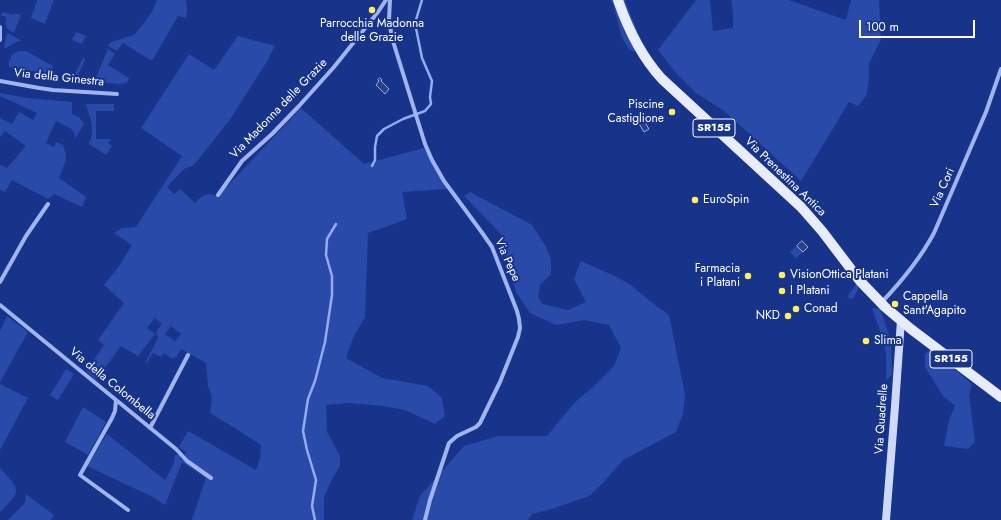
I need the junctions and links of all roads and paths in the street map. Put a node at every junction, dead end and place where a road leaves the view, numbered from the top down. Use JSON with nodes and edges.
{"nodes":[{"id":1,"x":386,"y":0,"type":"edge"},
{"id":2,"x":390,"y":0,"type":"edge"},
{"id":3,"x":618,"y":0,"type":"edge"},
{"id":4,"x":0,"y":27,"type":"edge"},
{"id":5,"x":0,"y":40,"type":"edge"},
{"id":6,"x":1001,"y":69,"type":"edge"},
{"id":7,"x":0,"y":82,"type":"edge"},
{"id":8,"x":116,"y":94,"type":"dead end"},
{"id":9,"x":218,"y":195,"type":"dead end"},
{"id":10,"x":48,"y":204,"type":"dead end"},
{"id":11,"x":0,"y":282,"type":"edge"},
{"id":12,"x":880,"y":303,"type":"junction"},
{"id":13,"x":0,"y":305,"type":"edge"},
{"id":14,"x":900,"y":320,"type":"junction"},
{"id":15,"x":188,"y":355,"type":"dead end"},
{"id":16,"x":1001,"y":397,"type":"edge"},
{"id":17,"x":116,"y":400,"type":"junction"},
{"id":18,"x":150,"y":428,"type":"junction"},
{"id":19,"x":212,"y":478,"type":"dead end"},
{"id":20,"x":128,"y":510,"type":"dead end"},
{"id":21,"x":425,"y":520,"type":"edge"},
{"id":22,"x":886,"y":520,"type":"edge"}],
"edges":[{"from":1,"to":9,"type":"street","name":"Via Madonna delle Grazie"},
{"from":2,"to":21,"type":"street","name":"Via Pepe"},
{"from":3,"to":12,"type":"main road","name":"Via Prenestina Antica","number":"SR155"},
{"from":4,"to":5,"type":"street"},
{"from":6,"to":12,"type":"street","name":"Via Cori"},
{"from":7,"to":8,"type":"street","name":"Via della Ginestra"},
{"from":10,"to":11,"type":"street"},
{"from":12,"to":14,"type":"main road","number":"SR155"},
{"from":13,"to":17,"type":"street","name":"Via della Colombella"},
{"from":14,"to":16,"type":"main road","number":"SR155"},
{"from":14,"to":22,"type":"street","name":"Via Quadrelle"},
{"from":15,"to":18,"type":"street"},
{"from":17,"to":18,"type":"street","name":"Via della Colombella"},
{"from":17,"to":20,"type":"street"},
{"from":18,"to":19,"type":"street","name":"Via della Colombella"}]}
